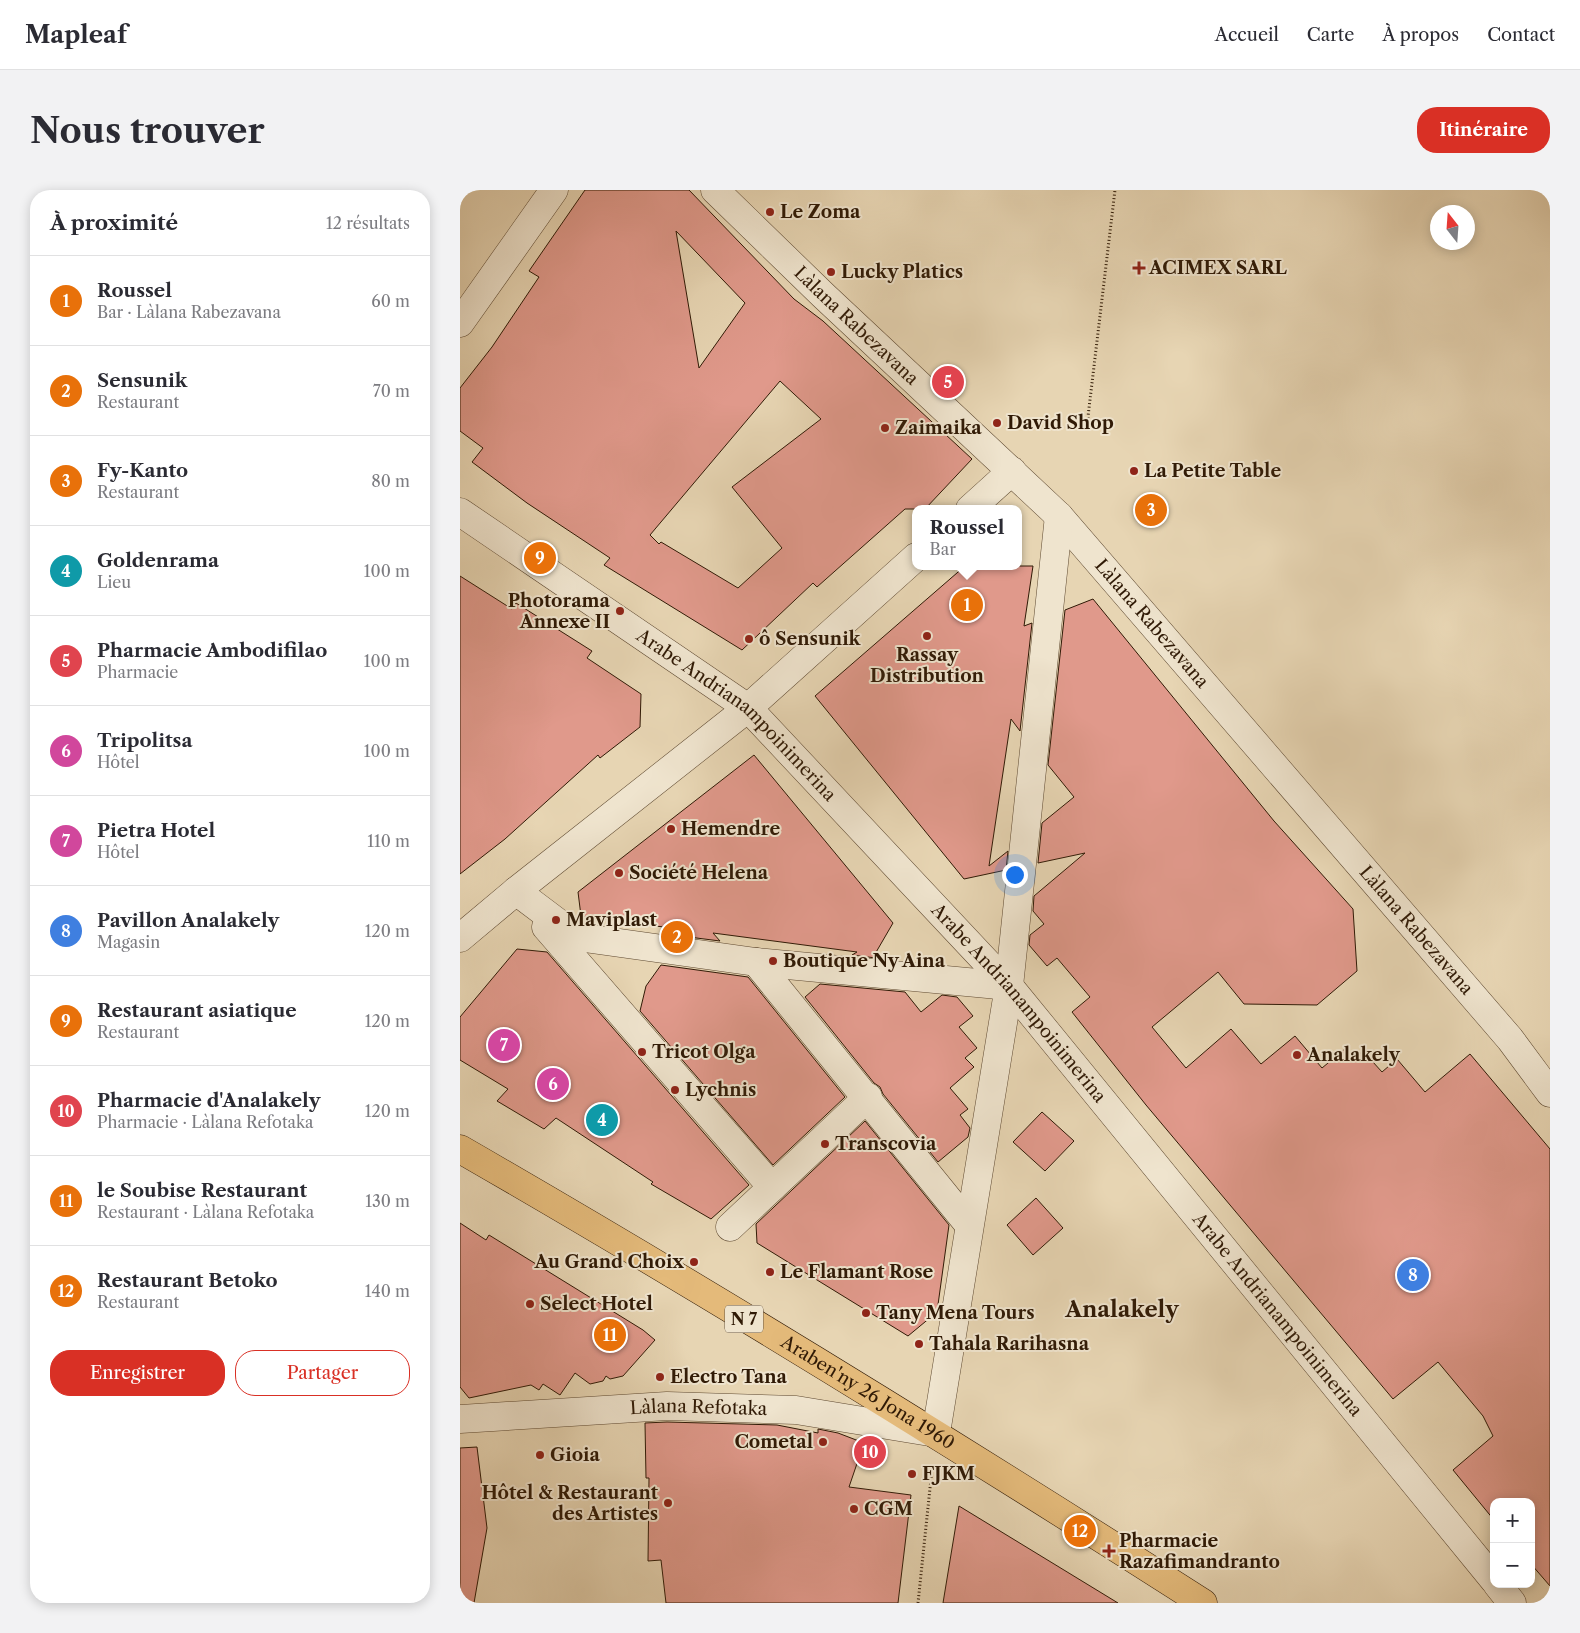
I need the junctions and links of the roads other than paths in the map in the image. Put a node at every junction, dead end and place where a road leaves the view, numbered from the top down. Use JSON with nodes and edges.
{"nodes":[{"id":1,"x":554,"y":190,"type":"edge"},
{"id":2,"x":715,"y":190,"type":"edge"},
{"id":3,"x":460,"y":323,"type":"edge"},
{"id":4,"x":1012,"y":471,"type":"junction"},
{"id":5,"x":974,"y":505,"type":"edge"},
{"id":6,"x":460,"y":512,"type":"edge"},
{"id":7,"x":1059,"y":516,"type":"junction"},
{"id":8,"x":912,"y":562,"type":"edge"},
{"id":9,"x":748,"y":708,"type":"junction"},
{"id":10,"x":516,"y":892,"type":"junction"},
{"id":11,"x":460,"y":938,"type":"edge"},
{"id":12,"x":756,"y":962,"type":"junction"},
{"id":13,"x":1009,"y":986,"type":"junction"},
{"id":14,"x":1510,"y":1039,"type":"junction"},
{"id":15,"x":1550,"y":1070,"type":"edge"},
{"id":16,"x":1550,"y":1094,"type":"edge"},
{"id":17,"x":868,"y":1097,"type":"junction"},
{"id":18,"x":460,"y":1149,"type":"edge"},
{"id":19,"x":772,"y":1187,"type":"junction"},
{"id":20,"x":969,"y":1225,"type":"junction"},
{"id":21,"x":730,"y":1227,"type":"dead end"},
{"id":22,"x":460,"y":1419,"type":"edge"},
{"id":23,"x":936,"y":1434,"type":"junction"},
{"id":24,"x":1490,"y":1575,"type":"edge"},
{"id":25,"x":1500,"y":1588,"type":"edge"},
{"id":26,"x":1203,"y":1603,"type":"edge"},
{"id":27,"x":1512,"y":1603,"type":"edge"}],
"edges":[{"from":1,"to":3,"type":"street"},
{"from":2,"to":4,"type":"street","name":"Làlana Rabezavana"},
{"from":4,"to":5,"type":"street"},
{"from":4,"to":7,"type":"street","name":"Làlana Rabezavana"},
{"from":6,"to":9,"type":"street","name":"Arabe Andrianampoinimerina"},
{"from":7,"to":13,"type":"street"},
{"from":7,"to":14,"type":"street","name":"Làlana Rabezavana"},
{"from":8,"to":9,"type":"street"},
{"from":9,"to":10,"type":"street"},
{"from":9,"to":13,"type":"street","name":"Arabe Andrianampoinimerina"},
{"from":10,"to":11,"type":"street"},
{"from":10,"to":12,"type":"street"},
{"from":10,"to":19,"type":"street"},
{"from":12,"to":13,"type":"street"},
{"from":12,"to":17,"type":"street"},
{"from":13,"to":20,"type":"street"},
{"from":13,"to":24,"type":"street","name":"Arabe Andrianampoinimerina"},
{"from":14,"to":15,"type":"street"},
{"from":14,"to":16,"type":"street","name":"Làlana Rabezavana"},
{"from":17,"to":19,"type":"street"},
{"from":17,"to":20,"type":"street"},
{"from":18,"to":23,"type":"main road","name":"Araben'ny 26 Jona 1960","number":"N 7"},
{"from":19,"to":21,"type":"street"},
{"from":20,"to":23,"type":"street"},
{"from":22,"to":23,"type":"street","name":"Làlana Refotaka"},
{"from":23,"to":26,"type":"main road","name":"Araben'ny 26 Jona 1960","number":"N 7"},
{"from":25,"to":27,"type":"street"}]}
